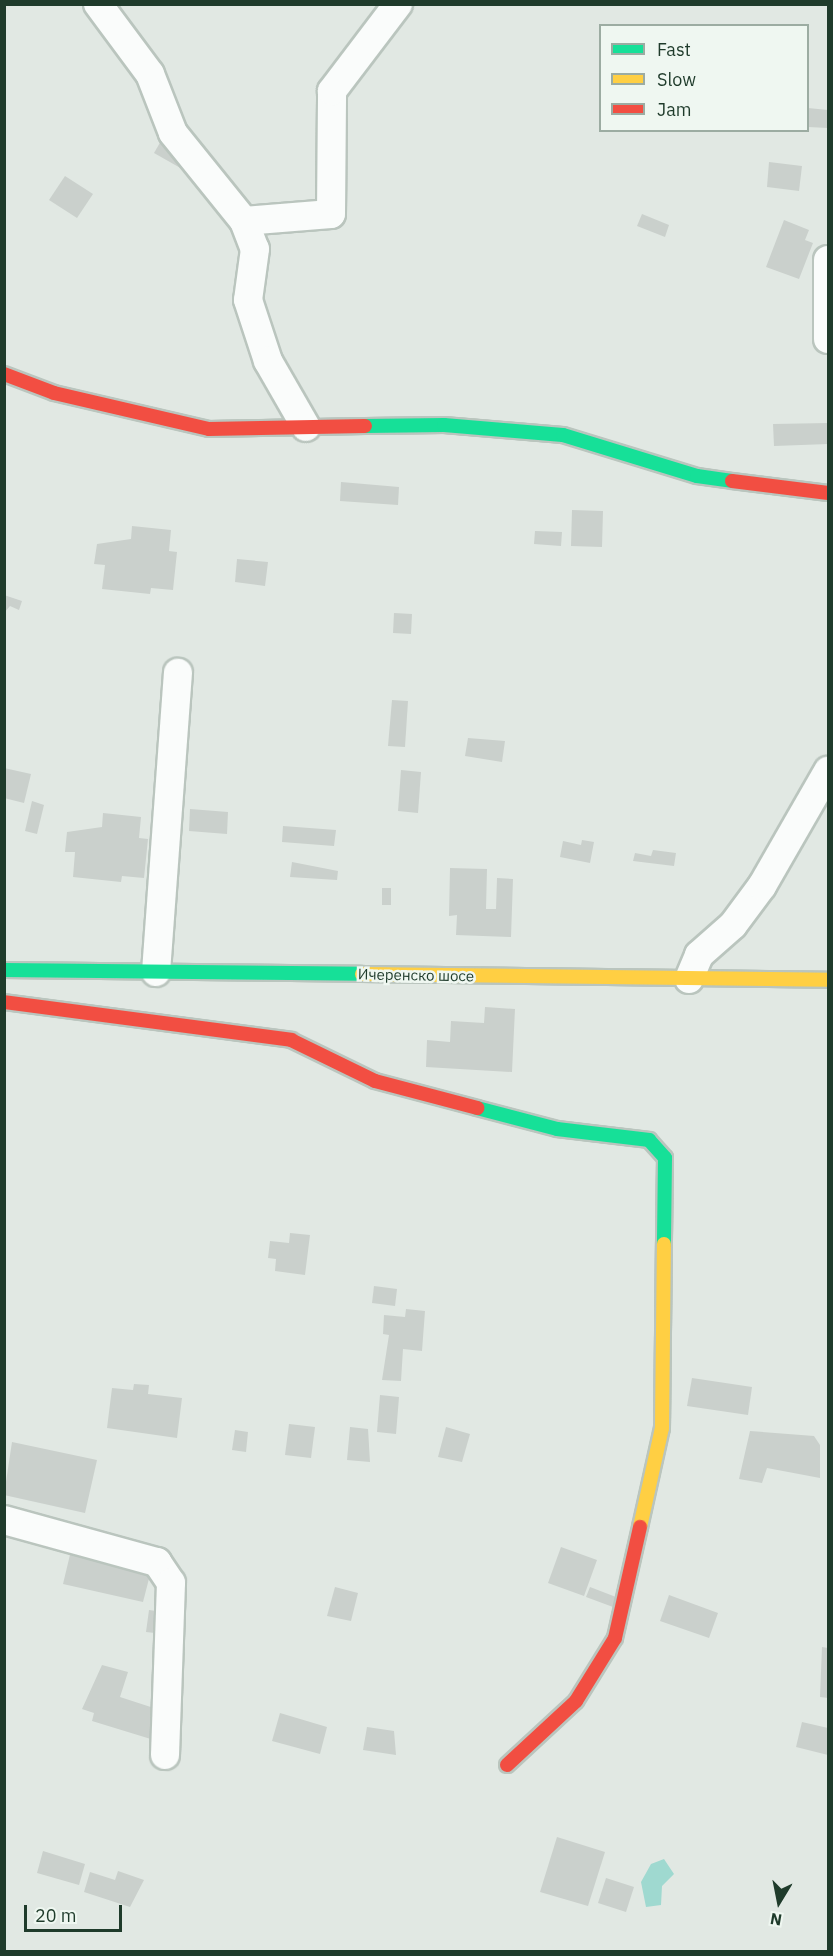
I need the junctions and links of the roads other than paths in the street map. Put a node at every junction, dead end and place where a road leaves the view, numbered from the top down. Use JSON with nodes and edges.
{"nodes":[{"id":1,"x":98,"y":4,"type":"edge"},
{"id":2,"x":398,"y":4,"type":"edge"},
{"id":3,"x":244,"y":221,"type":"junction"},
{"id":4,"x":828,"y":260,"type":"edge"},
{"id":5,"x":828,"y":339,"type":"edge"},
{"id":6,"x":4,"y":374,"type":"edge"},
{"id":7,"x":306,"y":427,"type":"junction"},
{"id":8,"x":828,"y":493,"type":"edge"},
{"id":9,"x":178,"y":673,"type":"dead end"},
{"id":10,"x":828,"y":771,"type":"edge"},
{"id":11,"x":4,"y":970,"type":"edge"},
{"id":12,"x":156,"y":972,"type":"junction"},
{"id":13,"x":689,"y":979,"type":"junction"},
{"id":14,"x":828,"y":980,"type":"edge"},
{"id":15,"x":4,"y":1002,"type":"edge"},
{"id":16,"x":4,"y":1520,"type":"edge"},
{"id":17,"x":165,"y":1755,"type":"dead end"},
{"id":18,"x":507,"y":1764,"type":"dead end"}],
"edges":[{"from":1,"to":3,"type":"street"},
{"from":2,"to":3,"type":"street"},
{"from":3,"to":7,"type":"street"},
{"from":4,"to":5,"type":"street"},
{"from":6,"to":7,"type":"street"},
{"from":7,"to":8,"type":"street"},
{"from":9,"to":12,"type":"street"},
{"from":10,"to":13,"type":"street"},
{"from":11,"to":12,"type":"street","name":"Ичеренско шосе"},
{"from":12,"to":13,"type":"street","name":"Ичеренско шосе"},
{"from":13,"to":14,"type":"street","name":"Ичеренско шосе"},
{"from":15,"to":18,"type":"street"},
{"from":16,"to":17,"type":"street"}]}
